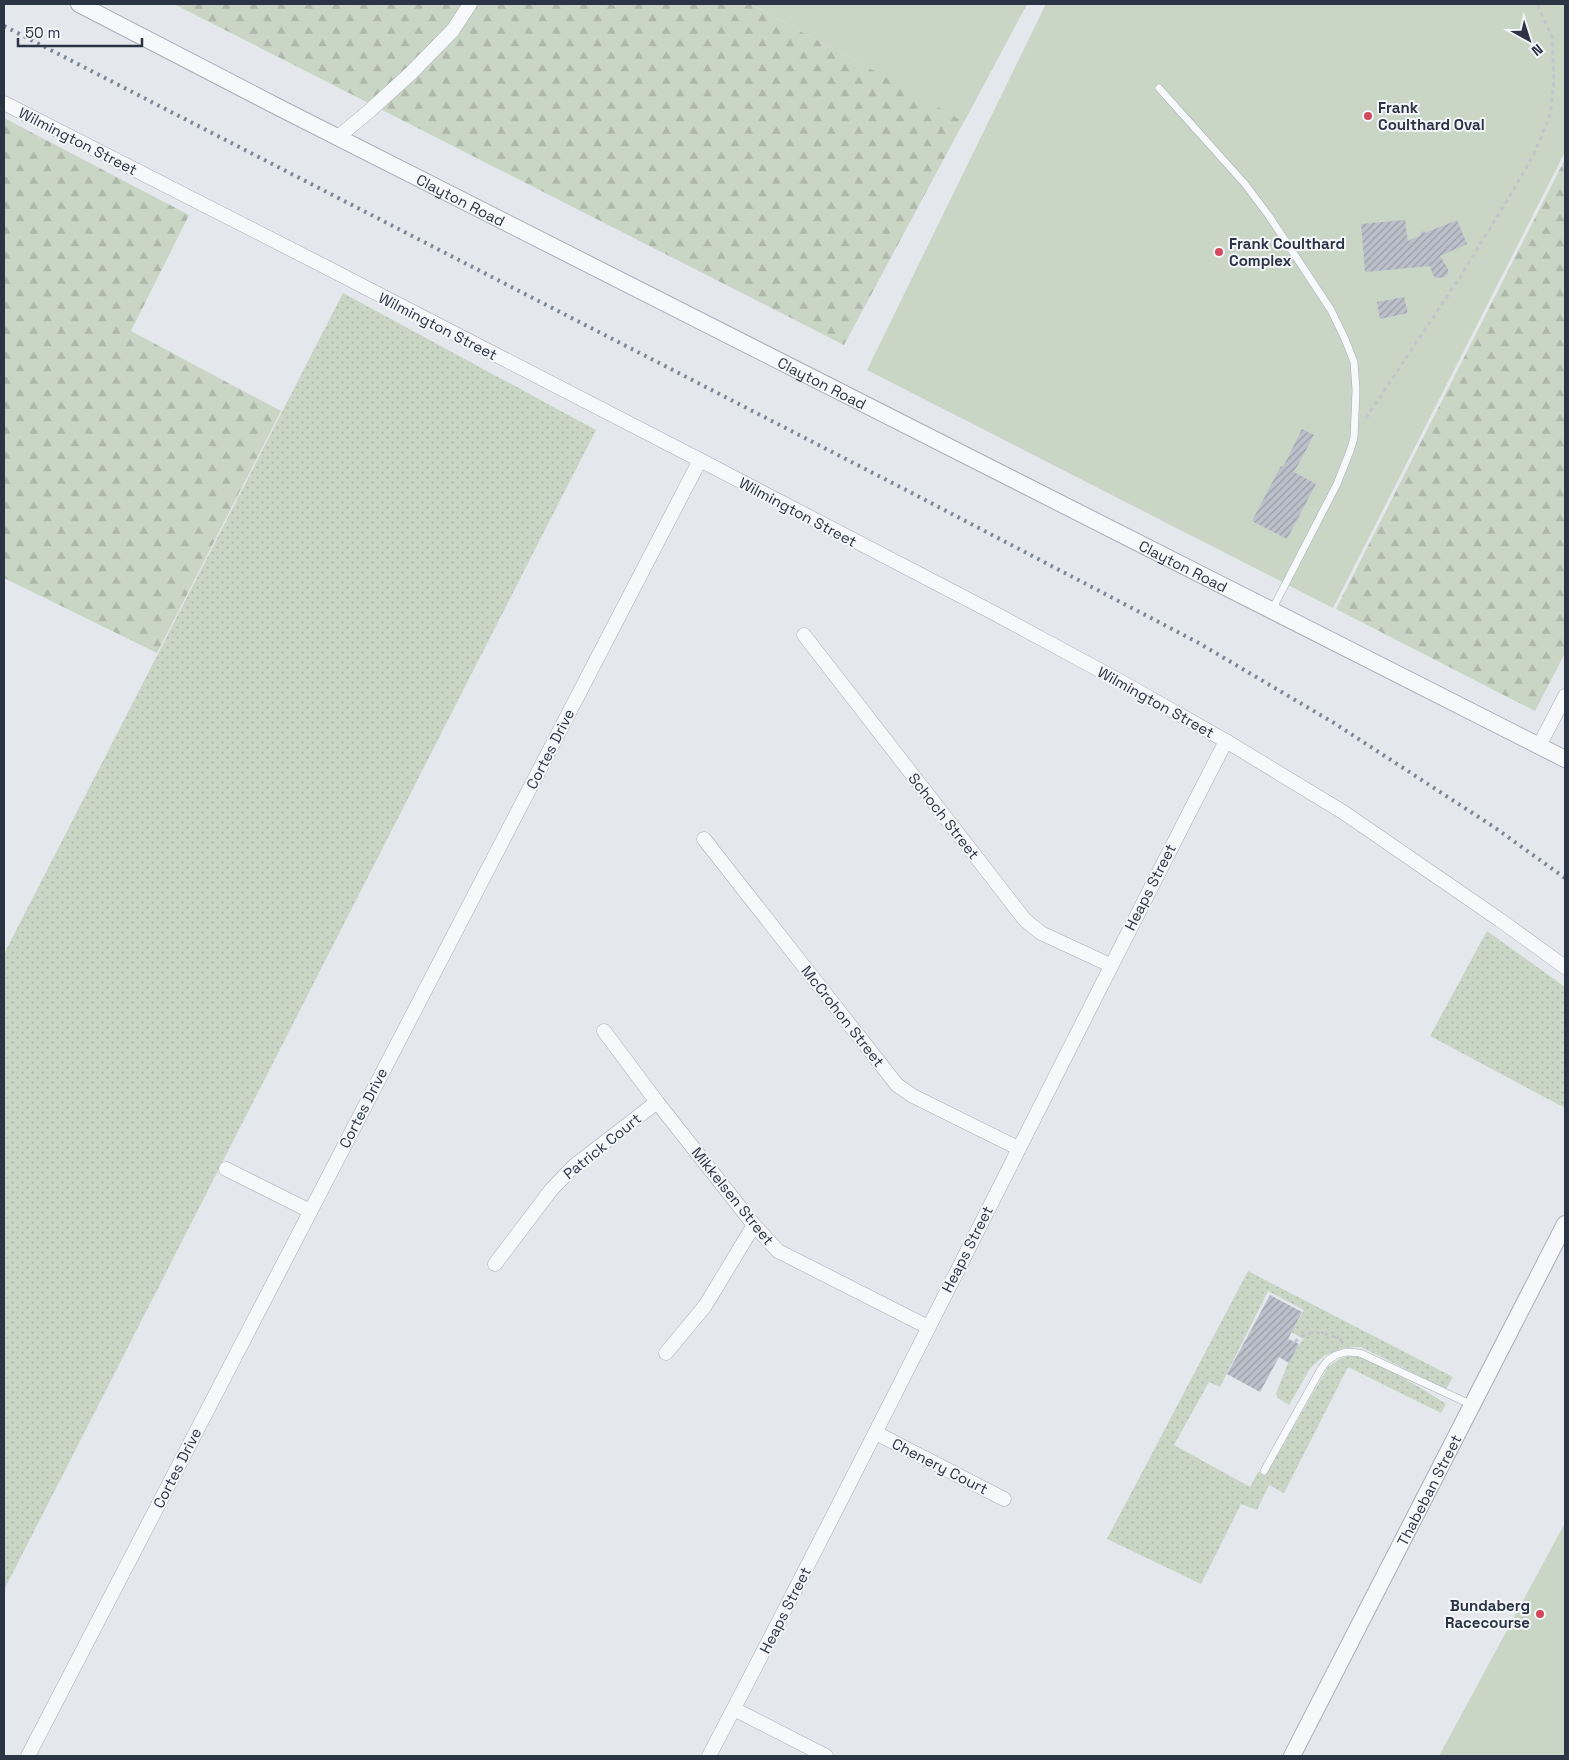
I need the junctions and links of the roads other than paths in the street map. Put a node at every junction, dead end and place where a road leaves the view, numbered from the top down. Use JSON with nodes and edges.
{"nodes":[{"id":1,"x":79,"y":4,"type":"edge"},
{"id":2,"x":470,"y":4,"type":"edge"},
{"id":3,"x":1159,"y":88,"type":"dead end"},
{"id":4,"x":4,"y":103,"type":"edge"},
{"id":5,"x":338,"y":137,"type":"junction"},
{"id":6,"x":700,"y":460,"type":"junction"},
{"id":7,"x":1272,"y":610,"type":"junction"},
{"id":8,"x":804,"y":635,"type":"dead end"},
{"id":9,"x":1565,"y":696,"type":"edge"},
{"id":10,"x":1226,"y":741,"type":"junction"},
{"id":11,"x":1539,"y":746,"type":"junction"},
{"id":12,"x":1565,"y":760,"type":"edge"},
{"id":13,"x":704,"y":839,"type":"dead end"},
{"id":14,"x":1110,"y":965,"type":"junction"},
{"id":15,"x":1565,"y":967,"type":"edge"},
{"id":16,"x":604,"y":1031,"type":"dead end"},
{"id":17,"x":657,"y":1102,"type":"junction"},
{"id":18,"x":1018,"y":1148,"type":"junction"},
{"id":19,"x":226,"y":1169,"type":"dead end"},
{"id":20,"x":310,"y":1211,"type":"junction"},
{"id":21,"x":754,"y":1224,"type":"junction"},
{"id":22,"x":1565,"y":1224,"type":"edge"},
{"id":23,"x":495,"y":1264,"type":"dead end"},
{"id":24,"x":928,"y":1327,"type":"junction"},
{"id":25,"x":666,"y":1353,"type":"dead end"},
{"id":26,"x":1472,"y":1405,"type":"junction"},
{"id":27,"x":876,"y":1434,"type":"junction"},
{"id":28,"x":1264,"y":1471,"type":"dead end"},
{"id":29,"x":1004,"y":1499,"type":"dead end"},
{"id":30,"x":734,"y":1709,"type":"junction"},
{"id":31,"x":28,"y":1756,"type":"edge"},
{"id":32,"x":709,"y":1756,"type":"edge"},
{"id":33,"x":826,"y":1756,"type":"edge"},
{"id":34,"x":1292,"y":1756,"type":"edge"}],
"edges":[{"from":1,"to":5,"type":"street","name":"Clayton Road"},
{"from":2,"to":5,"type":"street"},
{"from":3,"to":7,"type":"lane"},
{"from":4,"to":6,"type":"street","name":"Wilmington Street"},
{"from":5,"to":7,"type":"street","name":"Clayton Road"},
{"from":6,"to":10,"type":"street","name":"Wilmington Street"},
{"from":6,"to":20,"type":"street","name":"Cortes Drive"},
{"from":7,"to":11,"type":"street","name":"Clayton Road"},
{"from":8,"to":14,"type":"street","name":"Schoch Street"},
{"from":9,"to":11,"type":"street"},
{"from":10,"to":14,"type":"street","name":"Heaps Street"},
{"from":10,"to":15,"type":"street","name":"Wilmington Street"},
{"from":11,"to":12,"type":"street","name":"Clayton Road"},
{"from":13,"to":18,"type":"street","name":"McCrohon Street"},
{"from":14,"to":18,"type":"street","name":"Heaps Street"},
{"from":16,"to":17,"type":"street","name":"Mikkelsen Street"},
{"from":17,"to":21,"type":"street","name":"Mikkelsen Street"},
{"from":17,"to":23,"type":"street","name":"Patrick Court"},
{"from":18,"to":24,"type":"street","name":"Heaps Street"},
{"from":19,"to":20,"type":"street"},
{"from":20,"to":31,"type":"street","name":"Cortes Drive"},
{"from":21,"to":24,"type":"street","name":"Mikkelsen Street"},
{"from":21,"to":25,"type":"street"},
{"from":22,"to":26,"type":"street","name":"Thabeban Street"},
{"from":24,"to":27,"type":"street","name":"Heaps Street"},
{"from":26,"to":28,"type":"lane"},
{"from":26,"to":34,"type":"street","name":"Thabeban Street"},
{"from":27,"to":29,"type":"street","name":"Chenery Court"},
{"from":27,"to":30,"type":"street","name":"Heaps Street"},
{"from":30,"to":32,"type":"street","name":"Heaps Street"},
{"from":30,"to":33,"type":"street"}]}
